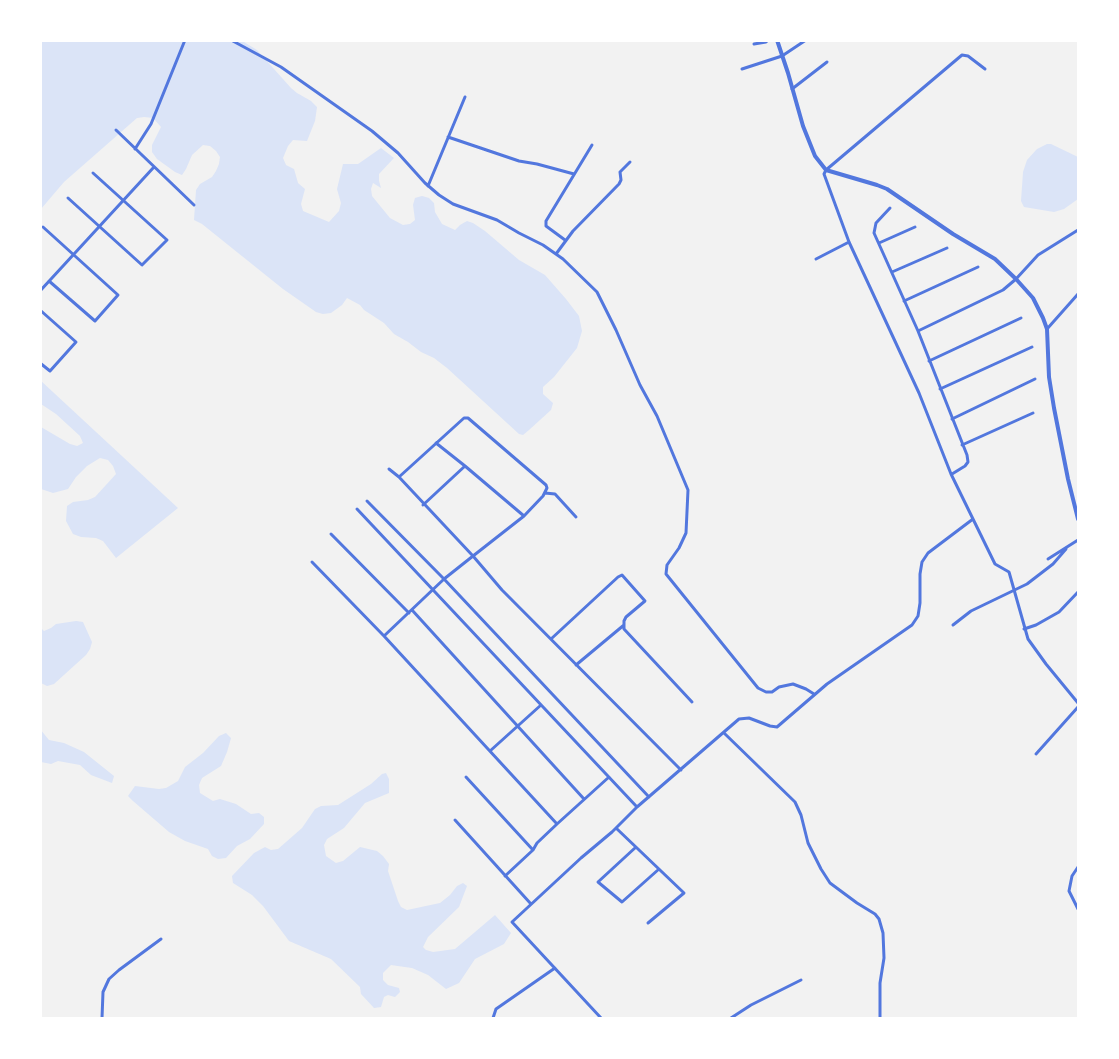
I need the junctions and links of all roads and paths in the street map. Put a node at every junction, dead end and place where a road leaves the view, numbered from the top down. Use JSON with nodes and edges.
{"nodes":[{"id":1,"x":185,"y":40,"type":"edge"},
{"id":2,"x":231,"y":40,"type":"edge"},
{"id":3,"x":768,"y":40,"type":"edge"},
{"id":4,"x":777,"y":40,"type":"edge"},
{"id":5,"x":807,"y":40,"type":"edge"},
{"id":6,"x":754,"y":44,"type":"dead end"},
{"id":7,"x":782,"y":56,"type":"junction"},
{"id":8,"x":827,"y":62,"type":"dead end"},
{"id":9,"x":742,"y":69,"type":"dead end"},
{"id":10,"x":985,"y":69,"type":"dead end"},
{"id":11,"x":792,"y":89,"type":"junction"},
{"id":12,"x":465,"y":97,"type":"dead end"},
{"id":13,"x":116,"y":130,"type":"dead end"},
{"id":14,"x":448,"y":137,"type":"junction"},
{"id":15,"x":592,"y":145,"type":"dead end"},
{"id":16,"x":135,"y":149,"type":"junction"},
{"id":17,"x":630,"y":162,"type":"dead end"},
{"id":18,"x":154,"y":166,"type":"junction"},
{"id":19,"x":826,"y":170,"type":"junction"},
{"id":20,"x":93,"y":173,"type":"dead end"},
{"id":21,"x":574,"y":174,"type":"junction"},
{"id":22,"x":428,"y":186,"type":"junction"},
{"id":23,"x":68,"y":198,"type":"dead end"},
{"id":24,"x":123,"y":200,"type":"junction"},
{"id":25,"x":194,"y":205,"type":"dead end"},
{"id":26,"x":890,"y":208,"type":"dead end"},
{"id":27,"x":99,"y":226,"type":"junction"},
{"id":28,"x":915,"y":227,"type":"dead end"},
{"id":29,"x":43,"y":228,"type":"dead end"},
{"id":30,"x":1078,"y":230,"type":"edge"},
{"id":31,"x":566,"y":241,"type":"junction"},
{"id":32,"x":849,"y":242,"type":"junction"},
{"id":33,"x":879,"y":243,"type":"junction"},
{"id":34,"x":947,"y":248,"type":"dead end"},
{"id":35,"x":556,"y":254,"type":"junction"},
{"id":36,"x":73,"y":255,"type":"junction"},
{"id":37,"x":816,"y":259,"type":"dead end"},
{"id":38,"x":978,"y":267,"type":"dead end"},
{"id":39,"x":892,"y":272,"type":"junction"},
{"id":40,"x":1016,"y":279,"type":"junction"},
{"id":41,"x":49,"y":281,"type":"junction"},
{"id":42,"x":40,"y":291,"type":"edge"},
{"id":43,"x":1078,"y":294,"type":"edge"},
{"id":44,"x":904,"y":301,"type":"junction"},
{"id":45,"x":40,"y":310,"type":"edge"},
{"id":46,"x":1021,"y":318,"type":"dead end"},
{"id":47,"x":1047,"y":329,"type":"junction"},
{"id":48,"x":918,"y":331,"type":"junction"},
{"id":49,"x":1032,"y":347,"type":"dead end"},
{"id":50,"x":929,"y":361,"type":"junction"},
{"id":51,"x":40,"y":363,"type":"edge"},
{"id":52,"x":1035,"y":379,"type":"dead end"},
{"id":53,"x":940,"y":389,"type":"junction"},
{"id":54,"x":1033,"y":413,"type":"dead end"},
{"id":55,"x":952,"y":418,"type":"junction"},
{"id":56,"x":436,"y":443,"type":"junction"},
{"id":57,"x":962,"y":445,"type":"junction"},
{"id":58,"x":465,"y":466,"type":"junction"},
{"id":59,"x":389,"y":469,"type":"dead end"},
{"id":60,"x":951,"y":474,"type":"junction"},
{"id":61,"x":399,"y":477,"type":"junction"},
{"id":62,"x":545,"y":493,"type":"junction"},
{"id":63,"x":367,"y":501,"type":"dead end"},
{"id":64,"x":423,"y":505,"type":"junction"},
{"id":65,"x":357,"y":509,"type":"dead end"},
{"id":66,"x":524,"y":516,"type":"junction"},
{"id":67,"x":576,"y":516,"type":"dead end"},
{"id":68,"x":973,"y":519,"type":"junction"},
{"id":69,"x":1078,"y":519,"type":"edge"},
{"id":70,"x":331,"y":534,"type":"dead end"},
{"id":71,"x":1078,"y":540,"type":"edge"},
{"id":72,"x":1066,"y":549,"type":"junction"},
{"id":73,"x":472,"y":556,"type":"junction"},
{"id":74,"x":1048,"y":559,"type":"dead end"},
{"id":75,"x":312,"y":562,"type":"dead end"},
{"id":76,"x":444,"y":579,"type":"junction"},
{"id":77,"x":434,"y":590,"type":"junction"},
{"id":78,"x":1014,"y":591,"type":"junction"},
{"id":79,"x":1078,"y":592,"type":"edge"},
{"id":80,"x":410,"y":612,"type":"junction"},
{"id":81,"x":624,"y":625,"type":"junction"},
{"id":82,"x":952,"y":625,"type":"dead end"},
{"id":83,"x":1024,"y":629,"type":"junction"},
{"id":84,"x":384,"y":636,"type":"junction"},
{"id":85,"x":551,"y":639,"type":"junction"},
{"id":86,"x":576,"y":665,"type":"junction"},
{"id":87,"x":815,"y":695,"type":"junction"},
{"id":88,"x":692,"y":702,"type":"dead end"},
{"id":89,"x":541,"y":705,"type":"junction"},
{"id":90,"x":1078,"y":705,"type":"edge"},
{"id":91,"x":518,"y":726,"type":"junction"},
{"id":92,"x":724,"y":733,"type":"junction"},
{"id":93,"x":490,"y":751,"type":"junction"},
{"id":94,"x":1036,"y":754,"type":"dead end"},
{"id":95,"x":681,"y":770,"type":"junction"},
{"id":96,"x":466,"y":777,"type":"dead end"},
{"id":97,"x":609,"y":777,"type":"junction"},
{"id":98,"x":649,"y":797,"type":"junction"},
{"id":99,"x":584,"y":799,"type":"junction"},
{"id":100,"x":637,"y":807,"type":"junction"},
{"id":101,"x":455,"y":820,"type":"dead end"},
{"id":102,"x":557,"y":824,"type":"junction"},
{"id":103,"x":616,"y":828,"type":"junction"},
{"id":104,"x":636,"y":847,"type":"junction"},
{"id":105,"x":533,"y":850,"type":"junction"},
{"id":106,"x":1078,"y":867,"type":"edge"},
{"id":107,"x":659,"y":869,"type":"junction"},
{"id":108,"x":505,"y":876,"type":"junction"},
{"id":109,"x":531,"y":904,"type":"junction"},
{"id":110,"x":1078,"y":909,"type":"edge"},
{"id":111,"x":648,"y":923,"type":"dead end"},
{"id":112,"x":161,"y":939,"type":"dead end"},
{"id":113,"x":555,"y":968,"type":"junction"},
{"id":114,"x":801,"y":980,"type":"dead end"},
{"id":115,"x":102,"y":1018,"type":"edge"},
{"id":116,"x":493,"y":1018,"type":"edge"},
{"id":117,"x":601,"y":1018,"type":"edge"},
{"id":118,"x":731,"y":1018,"type":"edge"},
{"id":119,"x":880,"y":1018,"type":"edge"}],
"edges":[{"from":1,"to":16,"type":"street"},
{"from":2,"to":22,"type":"street"},
{"from":3,"to":6,"type":"street"},
{"from":4,"to":7,"type":"street"},
{"from":5,"to":7,"type":"street"},
{"from":7,"to":9,"type":"street"},
{"from":7,"to":11,"type":"street"},
{"from":8,"to":11,"type":"street"},
{"from":10,"to":19,"type":"street"},
{"from":11,"to":19,"type":"street"},
{"from":12,"to":14,"type":"street"},
{"from":13,"to":16,"type":"street"},
{"from":14,"to":21,"type":"street"},
{"from":14,"to":22,"type":"street"},
{"from":15,"to":21,"type":"street"},
{"from":16,"to":18,"type":"street"},
{"from":17,"to":31,"type":"street"},
{"from":18,"to":24,"type":"street"},
{"from":18,"to":25,"type":"street"},
{"from":19,"to":32,"type":"street"},
{"from":19,"to":40,"type":"street"},
{"from":20,"to":24,"type":"street"},
{"from":21,"to":31,"type":"street"},
{"from":22,"to":35,"type":"street"},
{"from":23,"to":27,"type":"street"},
{"from":24,"to":27,"type":"street"},
{"from":24,"to":27,"type":"street"},
{"from":26,"to":33,"type":"street"},
{"from":27,"to":36,"type":"street"},
{"from":28,"to":33,"type":"street"},
{"from":29,"to":36,"type":"street"},
{"from":30,"to":40,"type":"street"},
{"from":31,"to":35,"type":"street"},
{"from":32,"to":37,"type":"street"},
{"from":32,"to":60,"type":"street"},
{"from":33,"to":39,"type":"street"},
{"from":34,"to":39,"type":"street"},
{"from":35,"to":87,"type":"street"},
{"from":36,"to":41,"type":"street"},
{"from":36,"to":41,"type":"street"},
{"from":38,"to":44,"type":"street"},
{"from":39,"to":44,"type":"street"},
{"from":40,"to":47,"type":"street"},
{"from":40,"to":48,"type":"street"},
{"from":41,"to":42,"type":"street"},
{"from":43,"to":47,"type":"street"},
{"from":44,"to":48,"type":"street"},
{"from":45,"to":51,"type":"street"},
{"from":46,"to":50,"type":"street"},
{"from":47,"to":69,"type":"street"},
{"from":48,"to":50,"type":"street"},
{"from":49,"to":53,"type":"street"},
{"from":50,"to":53,"type":"street"},
{"from":52,"to":55,"type":"street"},
{"from":53,"to":55,"type":"street"},
{"from":54,"to":57,"type":"street"},
{"from":55,"to":57,"type":"street"},
{"from":56,"to":58,"type":"street"},
{"from":56,"to":61,"type":"street"},
{"from":56,"to":62,"type":"street"},
{"from":57,"to":60,"type":"street"},
{"from":58,"to":64,"type":"street"},
{"from":58,"to":66,"type":"street"},
{"from":59,"to":61,"type":"street"},
{"from":60,"to":68,"type":"street"},
{"from":61,"to":64,"type":"street"},
{"from":62,"to":66,"type":"street"},
{"from":62,"to":67,"type":"street"},
{"from":63,"to":76,"type":"street"},
{"from":64,"to":73,"type":"street"},
{"from":65,"to":77,"type":"street"},
{"from":66,"to":73,"type":"street"},
{"from":68,"to":78,"type":"street"},
{"from":68,"to":87,"type":"street"},
{"from":70,"to":80,"type":"street"},
{"from":71,"to":72,"type":"street"},
{"from":72,"to":74,"type":"street"},
{"from":72,"to":78,"type":"street"},
{"from":73,"to":76,"type":"street"},
{"from":73,"to":85,"type":"street"},
{"from":75,"to":84,"type":"street"},
{"from":76,"to":77,"type":"street"},
{"from":76,"to":98,"type":"street"},
{"from":77,"to":80,"type":"street"},
{"from":77,"to":89,"type":"street"},
{"from":78,"to":82,"type":"street"},
{"from":78,"to":83,"type":"street"},
{"from":79,"to":83,"type":"street"},
{"from":80,"to":84,"type":"street"},
{"from":80,"to":91,"type":"street"},
{"from":81,"to":85,"type":"street"},
{"from":81,"to":86,"type":"street"},
{"from":81,"to":88,"type":"street"},
{"from":83,"to":90,"type":"street"},
{"from":84,"to":93,"type":"street"},
{"from":85,"to":86,"type":"street"},
{"from":86,"to":95,"type":"street"},
{"from":87,"to":92,"type":"street"},
{"from":89,"to":91,"type":"street"},
{"from":89,"to":97,"type":"street"},
{"from":90,"to":94,"type":"street"},
{"from":91,"to":93,"type":"street"},
{"from":91,"to":99,"type":"street"},
{"from":92,"to":95,"type":"street"},
{"from":92,"to":119,"type":"street"},
{"from":93,"to":102,"type":"street"},
{"from":95,"to":98,"type":"street"},
{"from":96,"to":105,"type":"street"},
{"from":97,"to":99,"type":"street"},
{"from":97,"to":100,"type":"street"},
{"from":98,"to":100,"type":"street"},
{"from":99,"to":102,"type":"street"},
{"from":100,"to":103,"type":"street"},
{"from":101,"to":108,"type":"street"},
{"from":102,"to":105,"type":"street"},
{"from":103,"to":104,"type":"street"},
{"from":103,"to":109,"type":"street"},
{"from":104,"to":107,"type":"street"},
{"from":104,"to":107,"type":"street"},
{"from":105,"to":108,"type":"street"},
{"from":106,"to":110,"type":"street"},
{"from":107,"to":111,"type":"street"},
{"from":108,"to":109,"type":"street"},
{"from":109,"to":113,"type":"street"},
{"from":112,"to":115,"type":"street"},
{"from":113,"to":116,"type":"street"},
{"from":113,"to":117,"type":"street"},
{"from":114,"to":118,"type":"street"}]}
